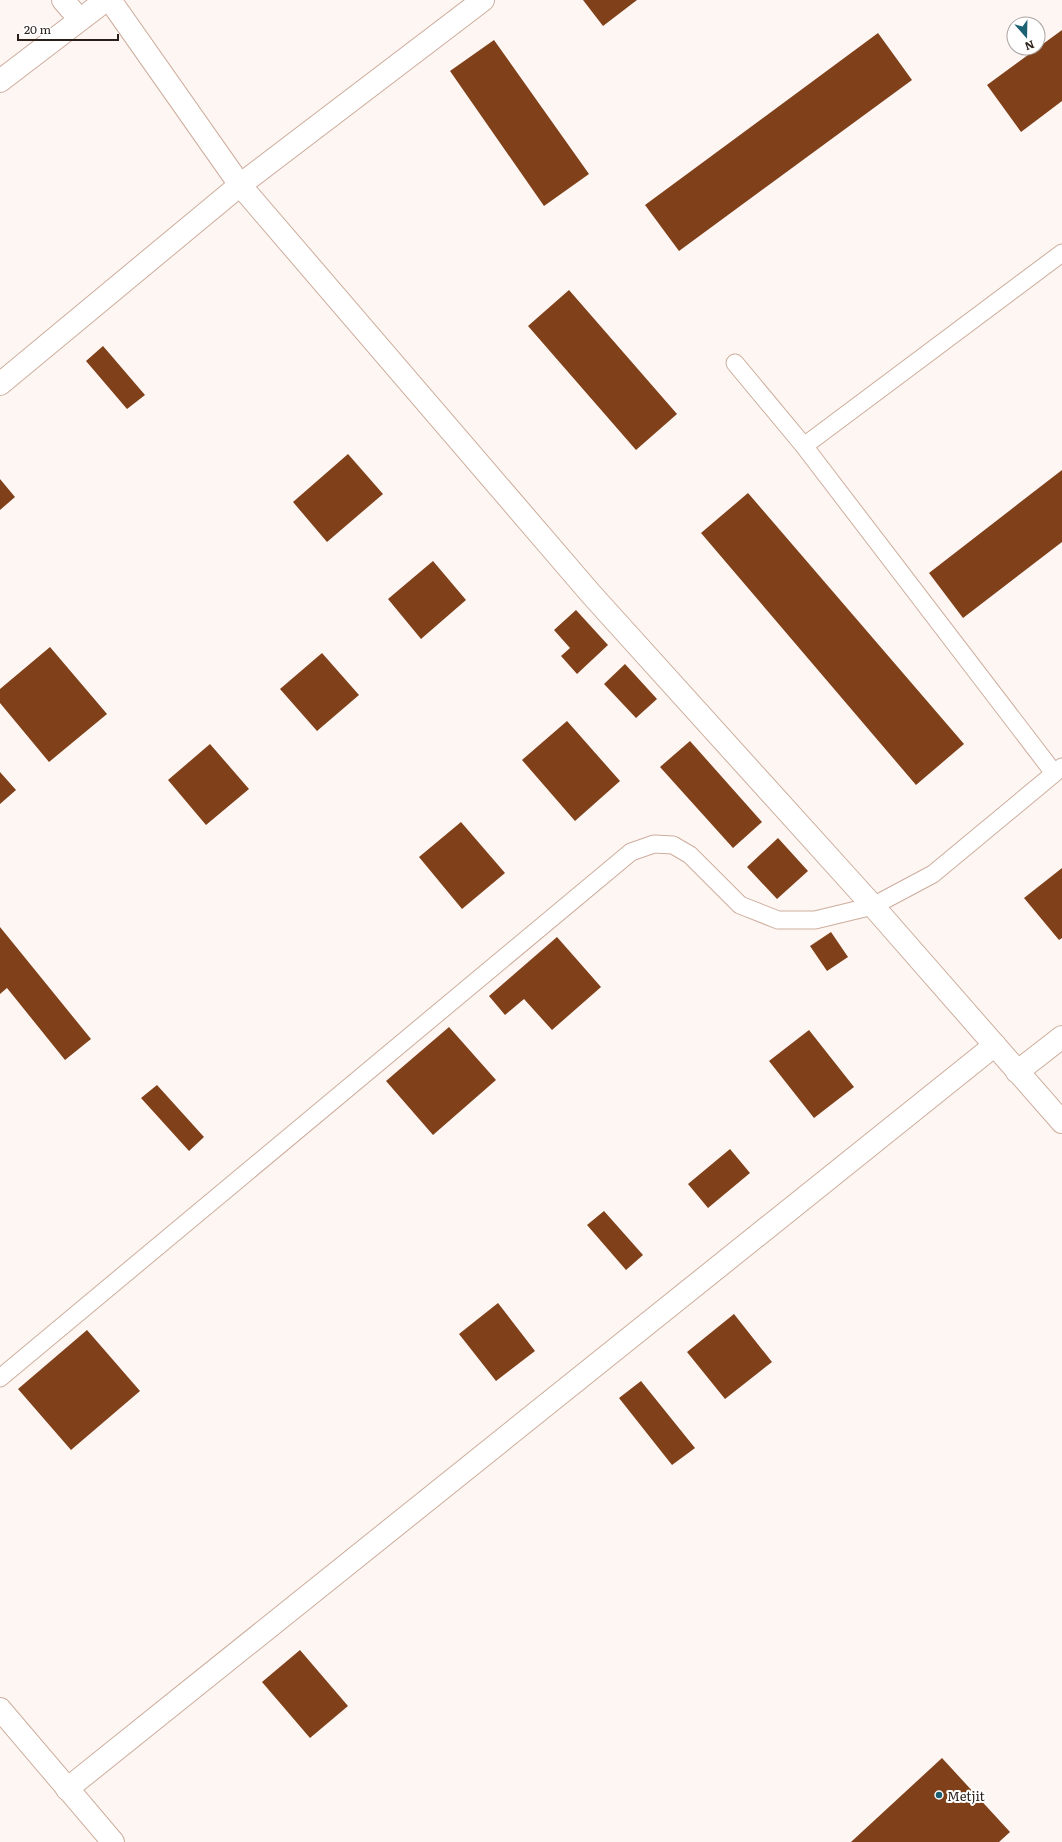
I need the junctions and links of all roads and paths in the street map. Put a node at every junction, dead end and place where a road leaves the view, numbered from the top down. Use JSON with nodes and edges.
{"nodes":[{"id":1,"x":63,"y":0,"type":"edge"},
{"id":2,"x":106,"y":0,"type":"edge"},
{"id":3,"x":110,"y":0,"type":"edge"},
{"id":4,"x":482,"y":0,"type":"edge"},
{"id":5,"x":80,"y":20,"type":"junction"},
{"id":6,"x":0,"y":81,"type":"edge"},
{"id":7,"x":240,"y":185,"type":"junction"},
{"id":8,"x":1062,"y":253,"type":"edge"},
{"id":9,"x":734,"y":363,"type":"dead end"},
{"id":10,"x":0,"y":384,"type":"edge"},
{"id":11,"x":804,"y":446,"type":"junction"},
{"id":12,"x":1058,"y":770,"type":"edge"},
{"id":13,"x":873,"y":906,"type":"junction"},
{"id":14,"x":1062,"y":1037,"type":"edge"},
{"id":15,"x":995,"y":1045,"type":"junction"},
{"id":16,"x":1017,"y":1072,"type":"junction"},
{"id":17,"x":1062,"y":1122,"type":"edge"},
{"id":18,"x":0,"y":1378,"type":"edge"},
{"id":19,"x":0,"y":1709,"type":"edge"},
{"id":20,"x":67,"y":1789,"type":"junction"},
{"id":21,"x":113,"y":1842,"type":"edge"}],
"edges":[{"from":1,"to":5,"type":"street"},
{"from":2,"to":5,"type":"street"},
{"from":3,"to":7,"type":"street"},
{"from":4,"to":7,"type":"street"},
{"from":5,"to":6,"type":"street"},
{"from":7,"to":10,"type":"street"},
{"from":7,"to":13,"type":"street"},
{"from":8,"to":11,"type":"lane"},
{"from":9,"to":11,"type":"lane"},
{"from":11,"to":12,"type":"lane"},
{"from":12,"to":13,"type":"lane"},
{"from":13,"to":15,"type":"street"},
{"from":13,"to":18,"type":"lane"},
{"from":14,"to":16,"type":"street"},
{"from":15,"to":16,"type":"street"},
{"from":15,"to":20,"type":"street"},
{"from":16,"to":17,"type":"street"},
{"from":19,"to":20,"type":"street"},
{"from":20,"to":21,"type":"street"}]}
